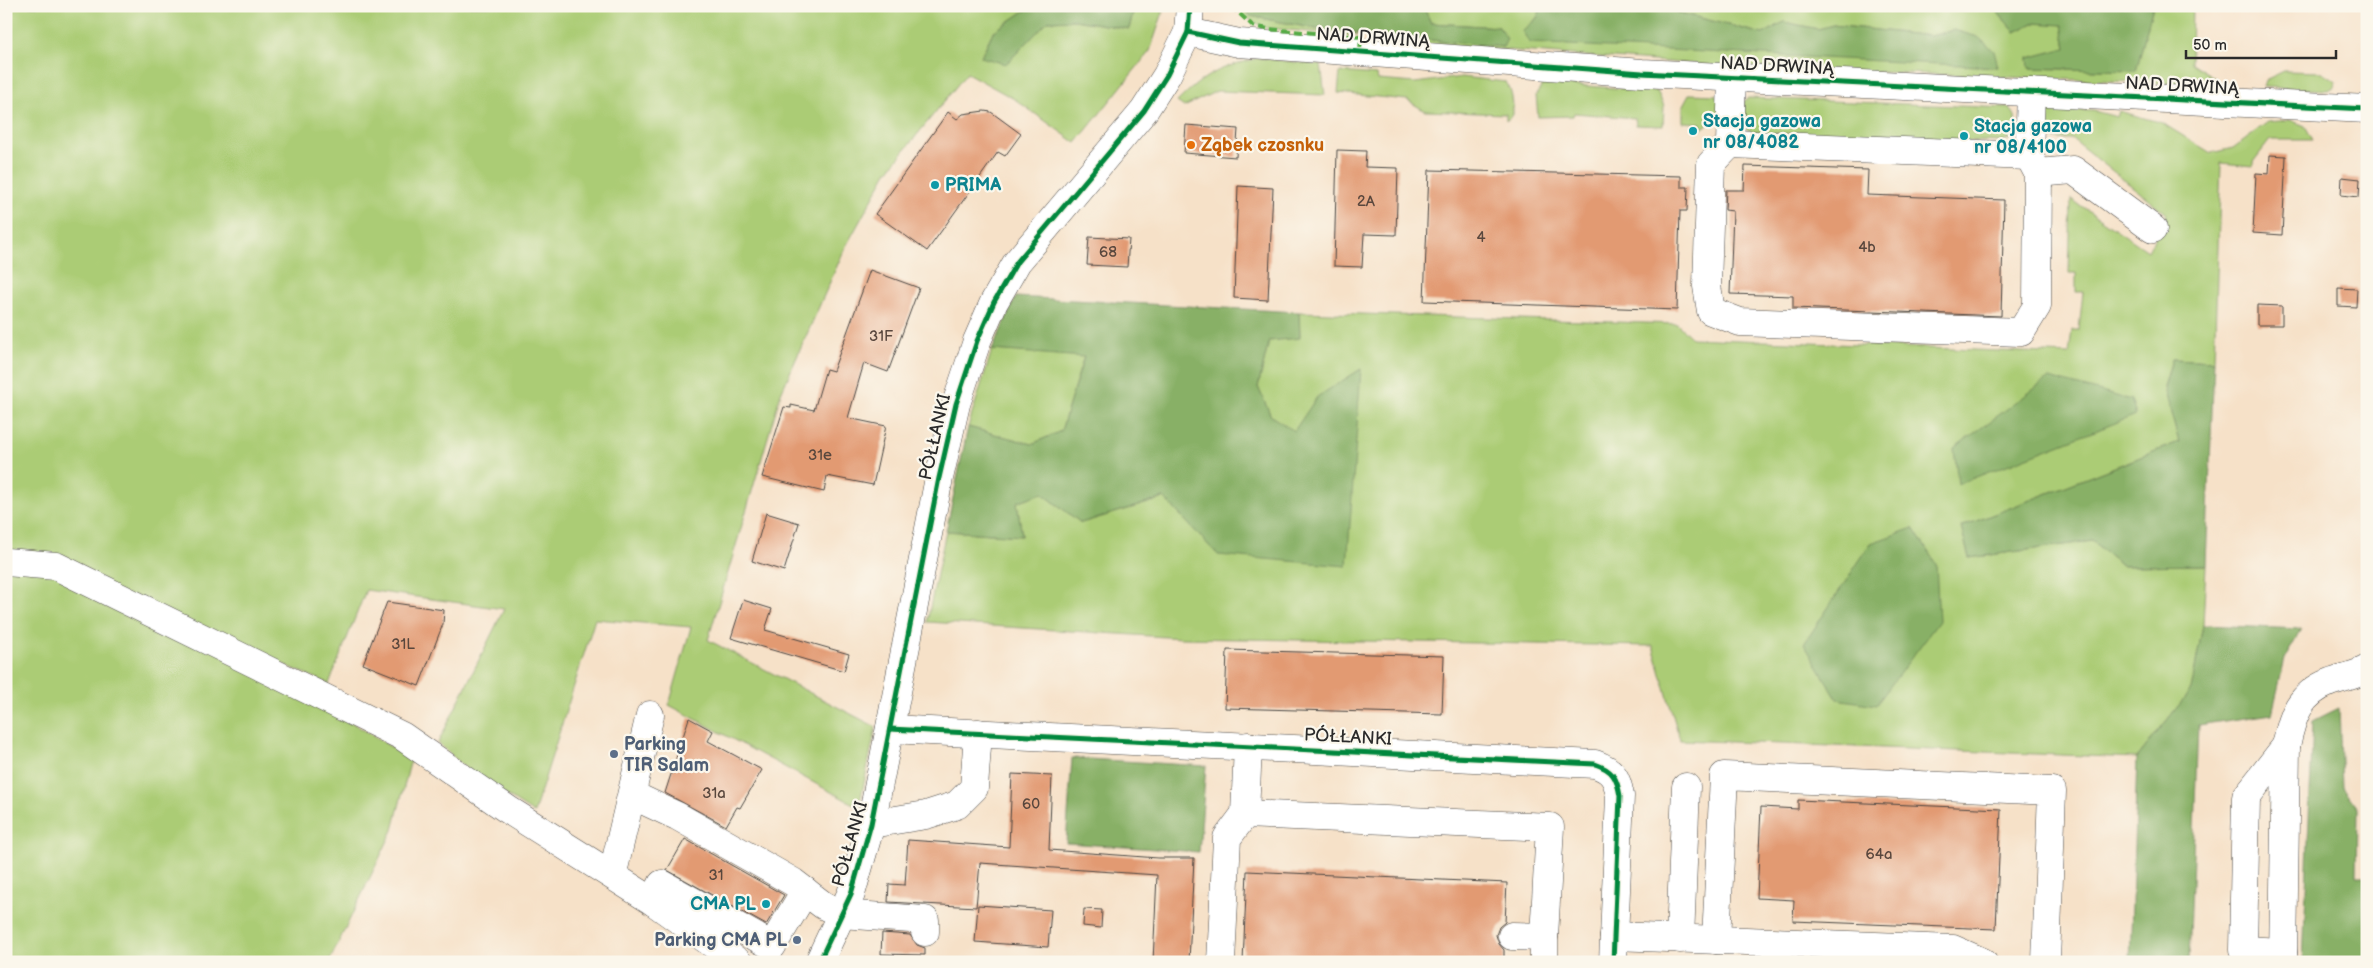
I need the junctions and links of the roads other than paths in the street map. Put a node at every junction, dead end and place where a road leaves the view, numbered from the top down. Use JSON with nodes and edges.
{"nodes":[{"id":1,"x":1189,"y":19,"type":"edge"},
{"id":2,"x":1732,"y":78,"type":"junction"},
{"id":3,"x":2031,"y":92,"type":"junction"},
{"id":4,"x":2367,"y":109,"type":"edge"},
{"id":5,"x":1730,"y":144,"type":"junction"},
{"id":6,"x":2034,"y":164,"type":"junction"},
{"id":7,"x":2153,"y":229,"type":"dead end"},
{"id":8,"x":6,"y":562,"type":"edge"},
{"id":9,"x":2367,"y":669,"type":"edge"},
{"id":10,"x":650,"y":716,"type":"dead end"},
{"id":11,"x":890,"y":729,"type":"junction"},
{"id":12,"x":978,"y":732,"type":"junction"},
{"id":13,"x":1248,"y":746,"type":"junction"},
{"id":14,"x":2286,"y":746,"type":"junction"},
{"id":15,"x":881,"y":782,"type":"junction"},
{"id":16,"x":1686,"y":787,"type":"dead end"},
{"id":17,"x":632,"y":795,"type":"junction"},
{"id":18,"x":1245,"y":814,"type":"junction"},
{"id":19,"x":919,"y":817,"type":"junction"},
{"id":20,"x":871,"y":824,"type":"junction"},
{"id":21,"x":611,"y":874,"type":"junction"},
{"id":22,"x":804,"y":891,"type":"junction"},
{"id":23,"x":654,"y":902,"type":"junction"},
{"id":24,"x":841,"y":914,"type":"junction"},
{"id":25,"x":925,"y":932,"type":"dead end"},
{"id":26,"x":1512,"y":936,"type":"dead end"},
{"id":27,"x":1680,"y":939,"type":"junction"},
{"id":28,"x":1716,"y":940,"type":"junction"},
{"id":29,"x":1613,"y":949,"type":"edge"},
{"id":30,"x":1544,"y":950,"type":"edge"},
{"id":31,"x":1778,"y":952,"type":"edge"},
{"id":32,"x":2283,"y":957,"type":"edge"},
{"id":33,"x":738,"y":962,"type":"edge"},
{"id":34,"x":819,"y":962,"type":"edge"},
{"id":35,"x":1221,"y":962,"type":"edge"},
{"id":36,"x":1983,"y":962,"type":"edge"},
{"id":37,"x":2046,"y":962,"type":"edge"}],
"edges":[{"from":1,"to":2,"type":"street","name":"NAD DRWINĄ"},
{"from":1,"to":11,"type":"street","name":"PÓŁŁANKI"},
{"from":2,"to":3,"type":"street","name":"NAD DRWINĄ"},
{"from":2,"to":5,"type":"street"},
{"from":3,"to":4,"type":"street","name":"NAD DRWINĄ"},
{"from":3,"to":6,"type":"street"},
{"from":5,"to":6,"type":"street"},
{"from":5,"to":6,"type":"street"},
{"from":6,"to":7,"type":"street"},
{"from":8,"to":21,"type":"street"},
{"from":9,"to":14,"type":"street"},
{"from":10,"to":17,"type":"street"},
{"from":11,"to":12,"type":"street","name":"PÓŁŁANKI"},
{"from":11,"to":15,"type":"street","name":"PÓŁŁANKI"},
{"from":12,"to":13,"type":"street","name":"PÓŁŁANKI"},
{"from":12,"to":19,"type":"street"},
{"from":13,"to":18,"type":"street"},
{"from":13,"to":29,"type":"street","name":"PÓŁŁANKI"},
{"from":14,"to":32,"type":"street"},
{"from":14,"to":32,"type":"street"},
{"from":15,"to":19,"type":"street"},
{"from":15,"to":20,"type":"street","name":"PÓŁŁANKI"},
{"from":16,"to":27,"type":"street"},
{"from":17,"to":21,"type":"street"},
{"from":17,"to":22,"type":"street"},
{"from":18,"to":30,"type":"street"},
{"from":18,"to":35,"type":"street"},
{"from":19,"to":20,"type":"street"},
{"from":20,"to":24,"type":"street","name":"PÓŁŁANKI"},
{"from":21,"to":23,"type":"street"},
{"from":22,"to":23,"type":"street"},
{"from":22,"to":24,"type":"street"},
{"from":23,"to":33,"type":"street"},
{"from":24,"to":25,"type":"street"},
{"from":24,"to":34,"type":"street","name":"PÓŁŁANKI"},
{"from":26,"to":30,"type":"street"},
{"from":27,"to":28,"type":"street"},
{"from":27,"to":29,"type":"street"},
{"from":28,"to":31,"type":"street"},
{"from":28,"to":37,"type":"street"},
{"from":31,"to":36,"type":"street"}]}
